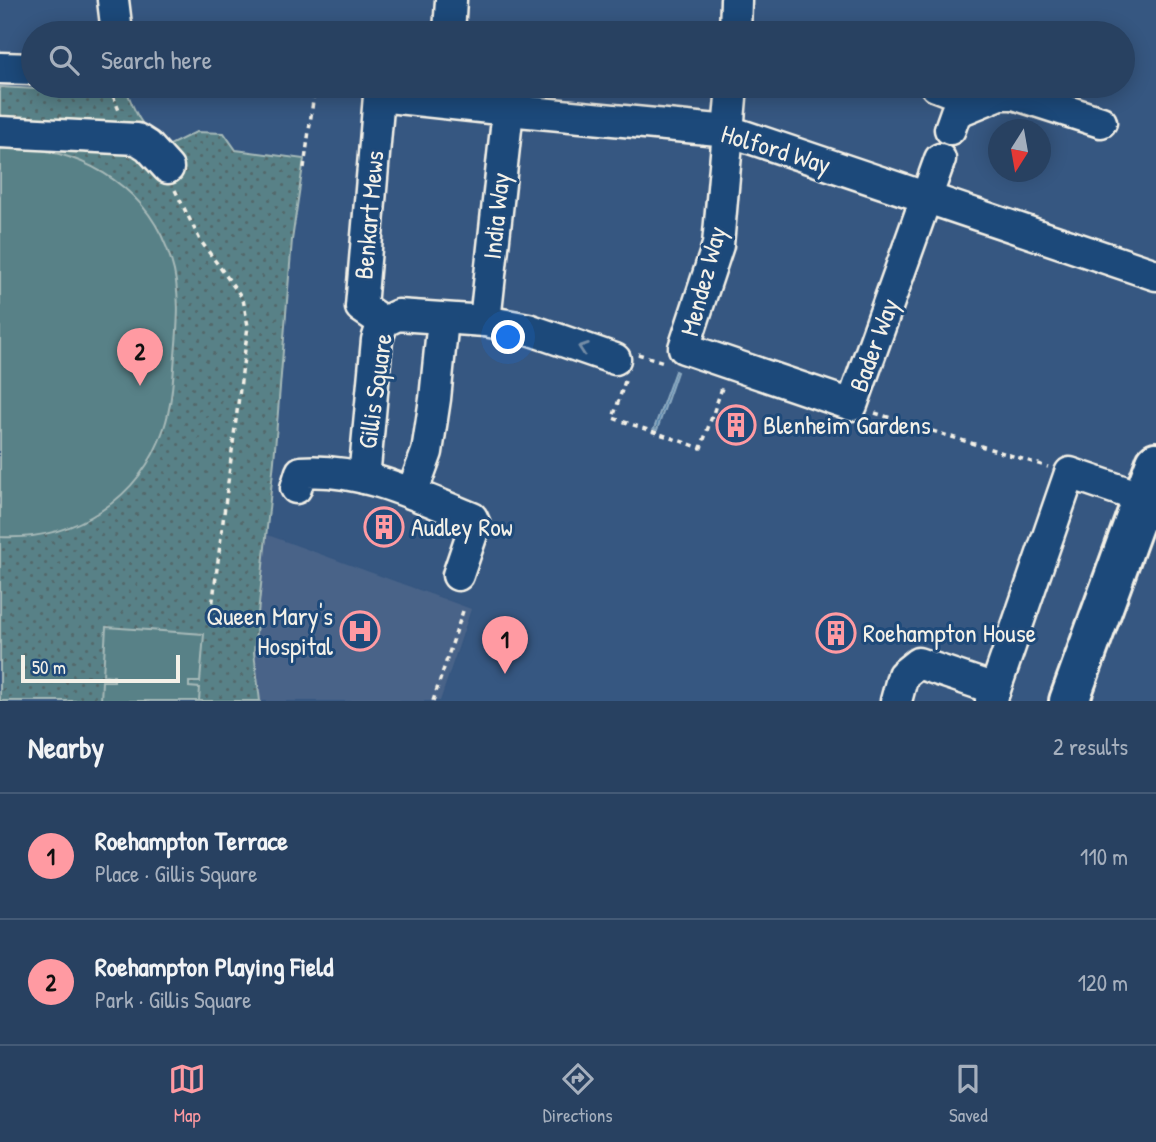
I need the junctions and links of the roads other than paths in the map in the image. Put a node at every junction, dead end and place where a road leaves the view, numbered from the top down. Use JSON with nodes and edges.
{"nodes":[{"id":1,"x":113,"y":0,"type":"edge"},
{"id":2,"x":452,"y":0,"type":"edge"},
{"id":3,"x":736,"y":0,"type":"edge"},
{"id":4,"x":116,"y":21,"type":"edge"},
{"id":5,"x":450,"y":21,"type":"edge"},
{"id":6,"x":735,"y":21,"type":"edge"},
{"id":7,"x":0,"y":68,"type":"edge"},
{"id":8,"x":21,"y":69,"type":"edge"},
{"id":9,"x":379,"y":98,"type":"edge"},
{"id":10,"x":457,"y":98,"type":"edge"},
{"id":11,"x":731,"y":98,"type":"edge"},
{"id":12,"x":968,"y":98,"type":"edge"},
{"id":13,"x":989,"y":98,"type":"edge"},
{"id":14,"x":1037,"y":98,"type":"edge"},
{"id":15,"x":978,"y":102,"type":"junction"},
{"id":16,"x":508,"y":110,"type":"junction"},
{"id":17,"x":1101,"y":122,"type":"dead end"},
{"id":18,"x":950,"y":129,"type":"dead end"},
{"id":19,"x":729,"y":131,"type":"junction"},
{"id":20,"x":0,"y":132,"type":"edge"},
{"id":21,"x":940,"y":159,"type":"dead end"},
{"id":22,"x":167,"y":168,"type":"road end"},
{"id":23,"x":927,"y":197,"type":"junction"},
{"id":24,"x":1156,"y":275,"type":"edge"},
{"id":25,"x":443,"y":319,"type":"junction"},
{"id":26,"x":485,"y":321,"type":"junction"},
{"id":27,"x":383,"y":322,"type":"junction"},
{"id":28,"x":684,"y":348,"type":"joint"},
{"id":29,"x":620,"y":369,"type":"road end"},
{"id":30,"x":1156,"y":462,"type":"edge"},
{"id":31,"x":364,"y":478,"type":"junction"},
{"id":32,"x":296,"y":488,"type":"dead end"},
{"id":33,"x":412,"y":493,"type":"junction"},
{"id":34,"x":1143,"y":498,"type":"junction"},
{"id":35,"x":458,"y":575,"type":"dead end"},
{"id":36,"x":993,"y":695,"type":"edge"},
{"id":37,"x":896,"y":701,"type":"edge"},
{"id":38,"x":1069,"y":701,"type":"edge"}],
"edges":[{"from":1,"to":4,"type":"street"},
{"from":2,"to":5,"type":"street"},
{"from":3,"to":6,"type":"street"},
{"from":7,"to":8,"type":"street"},
{"from":9,"to":27,"type":"street","name":"Benkart Mews"},
{"from":10,"to":16,"type":"street","name":"Holford Way"},
{"from":11,"to":19,"type":"street","name":"Mendez Way"},
{"from":12,"to":15,"type":"street"},
{"from":13,"to":15,"type":"street"},
{"from":14,"to":17,"type":"street"},
{"from":15,"to":18,"type":"street"},
{"from":16,"to":19,"type":"street","name":"Holford Way"},
{"from":16,"to":26,"type":"street","name":"India Way"},
{"from":19,"to":23,"type":"street","name":"Holford Way"},
{"from":19,"to":28,"type":"street","name":"Mendez Way"},
{"from":20,"to":22,"type":"street"},
{"from":21,"to":23,"type":"street","name":"Bader Way"},
{"from":23,"to":24,"type":"street","name":"Holford Way"},
{"from":23,"to":28,"type":"street","name":"Bader Way"},
{"from":25,"to":26,"type":"street","name":"Gillis Square"},
{"from":25,"to":27,"type":"street","name":"Gillis Square"},
{"from":25,"to":33,"type":"street"},
{"from":29,"to":26,"type":"street","name":"Gillis Square","one_way":true},
{"from":27,"to":31,"type":"street","name":"Gillis Square"},
{"from":30,"to":34,"type":"highway"},
{"from":31,"to":32,"type":"street","name":"Gillis Square"},
{"from":31,"to":33,"type":"street","name":"Gillis Square"},
{"from":33,"to":35,"type":"street","name":"Gillis Square"},
{"from":34,"to":36,"type":"street"},
{"from":34,"to":38,"type":"highway"},
{"from":36,"to":37,"type":"street"}]}
